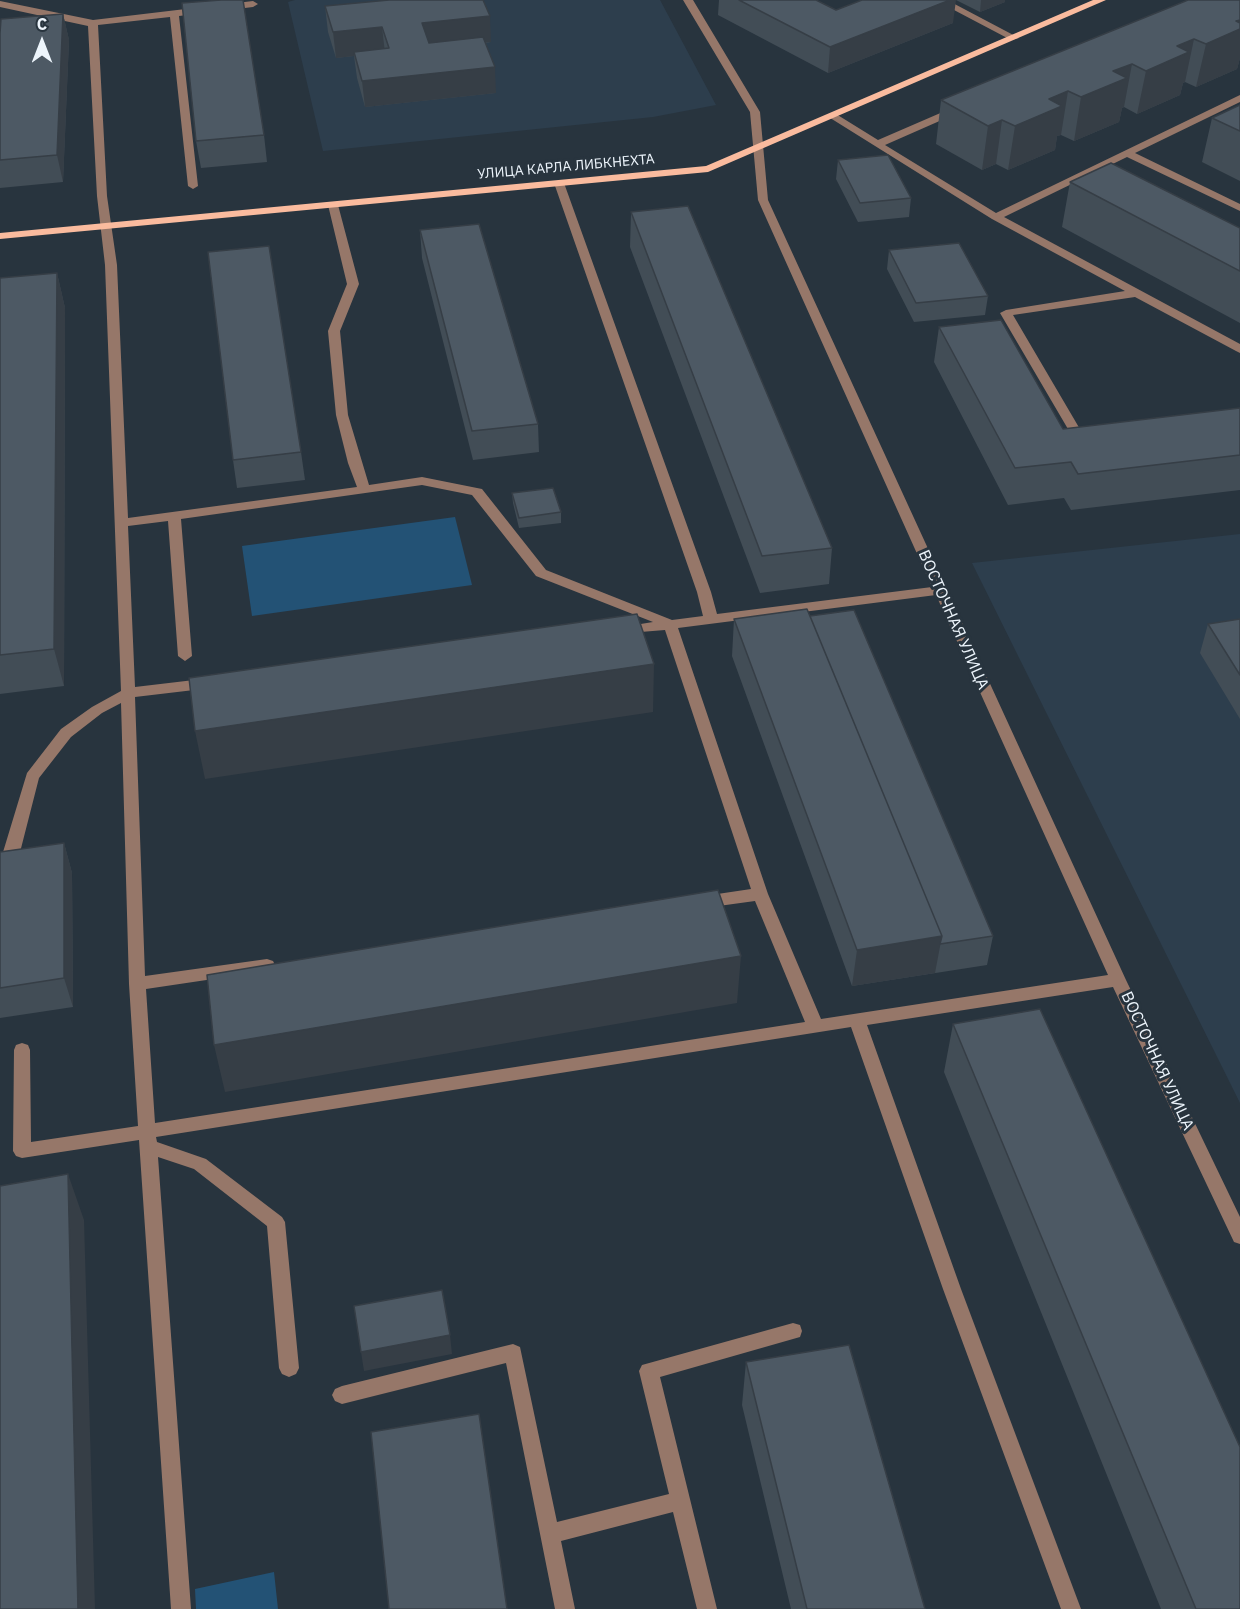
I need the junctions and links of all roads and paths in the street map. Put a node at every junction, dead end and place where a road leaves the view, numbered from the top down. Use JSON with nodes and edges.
{"nodes":[{"id":1,"x":688,"y":0,"type":"edge"},
{"id":2,"x":940,"y":0,"type":"edge"},
{"id":3,"x":1101,"y":0,"type":"edge"},
{"id":4,"x":0,"y":4,"type":"edge"},
{"id":5,"x":253,"y":4,"type":"dead end"},
{"id":6,"x":174,"y":14,"type":"junction"},
{"id":7,"x":93,"y":23,"type":"junction"},
{"id":8,"x":58,"y":27,"type":"edge"},
{"id":9,"x":1014,"y":38,"type":"junction"},
{"id":10,"x":1240,"y":98,"type":"edge"},
{"id":11,"x":966,"y":105,"type":"edge"},
{"id":12,"x":832,"y":116,"type":"junction"},
{"id":13,"x":878,"y":144,"type":"junction"},
{"id":14,"x":757,"y":148,"type":"junction"},
{"id":15,"x":1128,"y":154,"type":"junction"},
{"id":16,"x":559,"y":183,"type":"junction"},
{"id":17,"x":193,"y":186,"type":"dead end"},
{"id":18,"x":333,"y":205,"type":"junction"},
{"id":19,"x":1240,"y":208,"type":"edge"},
{"id":20,"x":996,"y":218,"type":"junction"},
{"id":21,"x":105,"y":226,"type":"junction"},
{"id":22,"x":0,"y":236,"type":"edge"},
{"id":23,"x":1136,"y":293,"type":"junction"},
{"id":24,"x":1240,"y":349,"type":"edge"},
{"id":25,"x":1092,"y":439,"type":"edge"},
{"id":26,"x":364,"y":490,"type":"junction"},
{"id":27,"x":174,"y":516,"type":"junction"},
{"id":28,"x":121,"y":523,"type":"junction"},
{"id":29,"x":940,"y":590,"type":"junction"},
{"id":30,"x":711,"y":619,"type":"junction"},
{"id":31,"x":670,"y":624,"type":"junction"},
{"id":32,"x":611,"y":632,"type":"edge"},
{"id":33,"x":185,"y":656,"type":"dead end"},
{"id":34,"x":222,"y":681,"type":"edge"},
{"id":35,"x":128,"y":693,"type":"junction"},
{"id":36,"x":0,"y":869,"type":"edge"},
{"id":37,"x":760,"y":894,"type":"junction"},
{"id":38,"x":692,"y":903,"type":"edge"},
{"id":39,"x":279,"y":963,"type":"edge"},
{"id":40,"x":1118,"y":980,"type":"junction"},
{"id":41,"x":137,"y":984,"type":"junction"},
{"id":42,"x":857,"y":1020,"type":"junction"},
{"id":43,"x":815,"y":1025,"type":"junction"},
{"id":44,"x":22,"y":1050,"type":"dead end"},
{"id":45,"x":146,"y":1139,"type":"junction"},
{"id":46,"x":1240,"y":1236,"type":"edge"},
{"id":47,"x":793,"y":1331,"type":"dead end"},
{"id":48,"x":289,"y":1368,"type":"dead end"},
{"id":49,"x":342,"y":1395,"type":"dead end"},
{"id":50,"x":680,"y":1501,"type":"junction"},
{"id":51,"x":550,"y":1534,"type":"junction"},
{"id":52,"x":181,"y":1609,"type":"edge"},
{"id":53,"x":566,"y":1609,"type":"edge"},
{"id":54,"x":707,"y":1609,"type":"edge"},
{"id":55,"x":1071,"y":1609,"type":"edge"}],
"edges":[{"from":1,"to":14,"type":"street","name":"ВОСТОЧНАЯ УЛИЦА"},
{"from":2,"to":9,"type":"street"},
{"from":3,"to":9,"type":"main road","name":"УЛИЦА КАРЛА ЛИБКНЕХТА"},
{"from":4,"to":7,"type":"street"},
{"from":5,"to":6,"type":"street"},
{"from":6,"to":7,"type":"street"},
{"from":6,"to":17,"type":"street"},
{"from":7,"to":8,"type":"street"},
{"from":7,"to":21,"type":"street"},
{"from":9,"to":12,"type":"main road","name":"УЛИЦА КАРЛА ЛИБКНЕХТА"},
{"from":10,"to":15,"type":"street"},
{"from":11,"to":13,"type":"street"},
{"from":12,"to":13,"type":"street"},
{"from":12,"to":14,"type":"main road","name":"УЛИЦА КАРЛА ЛИБКНЕХТА"},
{"from":13,"to":20,"type":"street"},
{"from":14,"to":16,"type":"main road","name":"УЛИЦА КАРЛА ЛИБКНЕХТА"},
{"from":14,"to":29,"type":"street","name":"ВОСТОЧНАЯ УЛИЦА"},
{"from":15,"to":19,"type":"street"},
{"from":15,"to":20,"type":"street"},
{"from":16,"to":18,"type":"main road","name":"УЛИЦА КАРЛА ЛИБКНЕХТА"},
{"from":16,"to":30,"type":"street"},
{"from":18,"to":21,"type":"main road","name":"УЛИЦА КАРЛА ЛИБКНЕХТА"},
{"from":18,"to":26,"type":"street"},
{"from":20,"to":23,"type":"street"},
{"from":21,"to":22,"type":"main road","name":"УЛИЦА КАРЛА ЛИБКНЕХТА"},
{"from":21,"to":28,"type":"street"},
{"from":23,"to":24,"type":"street"},
{"from":23,"to":25,"type":"street"},
{"from":26,"to":27,"type":"street"},
{"from":26,"to":31,"type":"street"},
{"from":27,"to":28,"type":"street"},
{"from":27,"to":33,"type":"street"},
{"from":28,"to":35,"type":"street"},
{"from":29,"to":30,"type":"street"},
{"from":29,"to":40,"type":"street","name":"ВОСТОЧНАЯ УЛИЦА"},
{"from":30,"to":31,"type":"street"},
{"from":31,"to":32,"type":"street"},
{"from":31,"to":37,"type":"street"},
{"from":34,"to":35,"type":"street"},
{"from":35,"to":36,"type":"street"},
{"from":35,"to":41,"type":"street"},
{"from":37,"to":38,"type":"street"},
{"from":37,"to":43,"type":"street"},
{"from":39,"to":41,"type":"street"},
{"from":40,"to":42,"type":"street"},
{"from":40,"to":46,"type":"street","name":"ВОСТОЧНАЯ УЛИЦА"},
{"from":41,"to":45,"type":"street"},
{"from":42,"to":43,"type":"street"},
{"from":42,"to":55,"type":"street"},
{"from":43,"to":45,"type":"street"},
{"from":44,"to":45,"type":"street"},
{"from":45,"to":48,"type":"street"},
{"from":45,"to":52,"type":"street"},
{"from":47,"to":50,"type":"street"},
{"from":49,"to":51,"type":"street"},
{"from":50,"to":51,"type":"street"},
{"from":50,"to":54,"type":"street"},
{"from":51,"to":53,"type":"street"}]}
